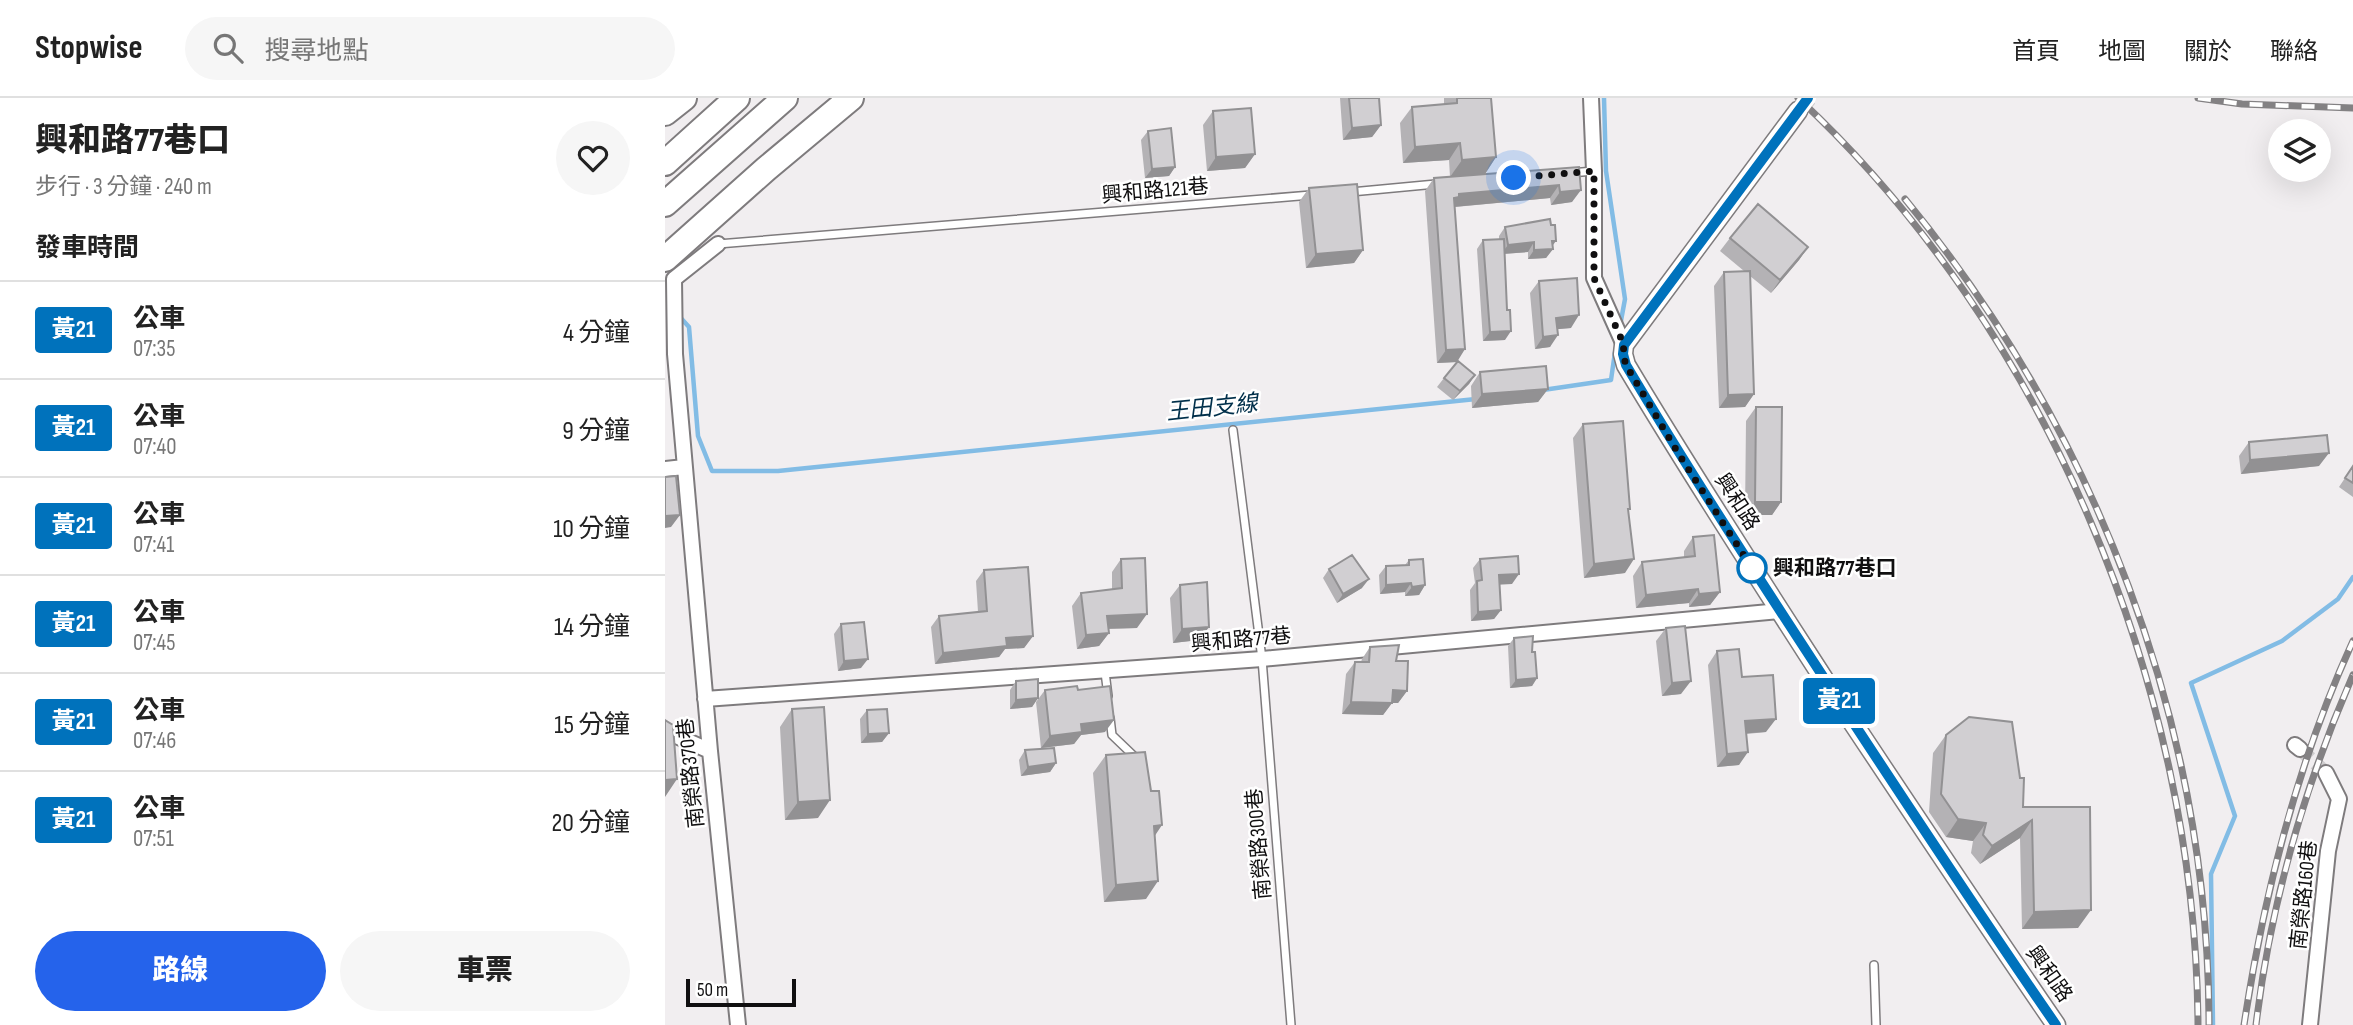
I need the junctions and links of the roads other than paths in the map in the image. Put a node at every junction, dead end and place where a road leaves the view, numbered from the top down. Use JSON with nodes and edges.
{"nodes":[{"id":1,"x":684,"y":98,"type":"edge"},
{"id":2,"x":737,"y":98,"type":"edge"},
{"id":3,"x":785,"y":98,"type":"edge"},
{"id":4,"x":851,"y":98,"type":"edge"},
{"id":5,"x":1591,"y":98,"type":"edge"},
{"id":6,"x":1798,"y":111,"type":"tunnel mouth"},
{"id":7,"x":665,"y":113,"type":"edge"},
{"id":8,"x":665,"y":163,"type":"edge"},
{"id":9,"x":1594,"y":171,"type":"junction"},
{"id":10,"x":1567,"y":173,"type":"edge"},
{"id":11,"x":1444,"y":184,"type":"edge"},
{"id":12,"x":1349,"y":192,"type":"edge"},
{"id":13,"x":1321,"y":194,"type":"edge"},
{"id":14,"x":665,"y":204,"type":"edge"},
{"id":15,"x":719,"y":244,"type":"joint"},
{"id":16,"x":665,"y":259,"type":"edge"},
{"id":17,"x":1624,"y":345,"type":"junction"},
{"id":18,"x":1233,"y":430,"type":"dead end"},
{"id":19,"x":684,"y":467,"type":"junction"},
{"id":20,"x":665,"y":469,"type":"edge"},
{"id":21,"x":1780,"y":611,"type":"junction"},
{"id":22,"x":1262,"y":659,"type":"junction"},
{"id":23,"x":1105,"y":672,"type":"junction"},
{"id":24,"x":705,"y":699,"type":"junction"},
{"id":25,"x":665,"y":731,"type":"edge"},
{"id":26,"x":710,"y":751,"type":"junction"},
{"id":27,"x":1139,"y":769,"type":"edge"},
{"id":28,"x":2326,"y":773,"type":"tunnel mouth"},
{"id":29,"x":2346,"y":797,"type":"edge"},
{"id":30,"x":1874,"y":965,"type":"dead end"},
{"id":31,"x":738,"y":1025,"type":"edge"},
{"id":32,"x":1291,"y":1025,"type":"edge"},
{"id":33,"x":1876,"y":1025,"type":"edge"},
{"id":34,"x":2056,"y":1025,"type":"edge"},
{"id":35,"x":2310,"y":1025,"type":"edge"}],
"edges":[{"from":1,"to":7,"type":"highway"},
{"from":2,"to":8,"type":"highway"},
{"from":3,"to":14,"type":"highway"},
{"from":4,"to":16,"type":"highway"},
{"from":5,"to":9,"type":"street"},
{"from":6,"to":17,"type":"street"},
{"from":9,"to":10,"type":"lane"},
{"from":9,"to":17,"type":"street"},
{"from":11,"to":12,"type":"lane"},
{"from":13,"to":15,"type":"lane","name":"興和路121巷"},
{"from":15,"to":19,"type":"street","name":"南榮路370巷"},
{"from":17,"to":21,"type":"street","name":"興和路"},
{"from":18,"to":22,"type":"lane","name":"南榮路300巷"},
{"from":19,"to":20,"type":"street"},
{"from":19,"to":24,"type":"street","name":"南榮路370巷"},
{"from":21,"to":22,"type":"street","name":"興和路77巷"},
{"from":21,"to":34,"type":"street","name":"興和路"},
{"from":22,"to":23,"type":"street","name":"興和路77巷"},
{"from":22,"to":32,"type":"lane","name":"南榮路300巷"},
{"from":23,"to":24,"type":"street","name":"興和路77巷"},
{"from":23,"to":27,"type":"lane"},
{"from":24,"to":26,"type":"street","name":"南榮路370巷"},
{"from":25,"to":26,"type":"street"},
{"from":26,"to":31,"type":"street","name":"南榮路370巷"},
{"from":28,"to":29,"type":"street","name":"南榮路160巷"},
{"from":29,"to":35,"type":"street","name":"南榮路160巷"},
{"from":30,"to":33,"type":"lane"}]}
